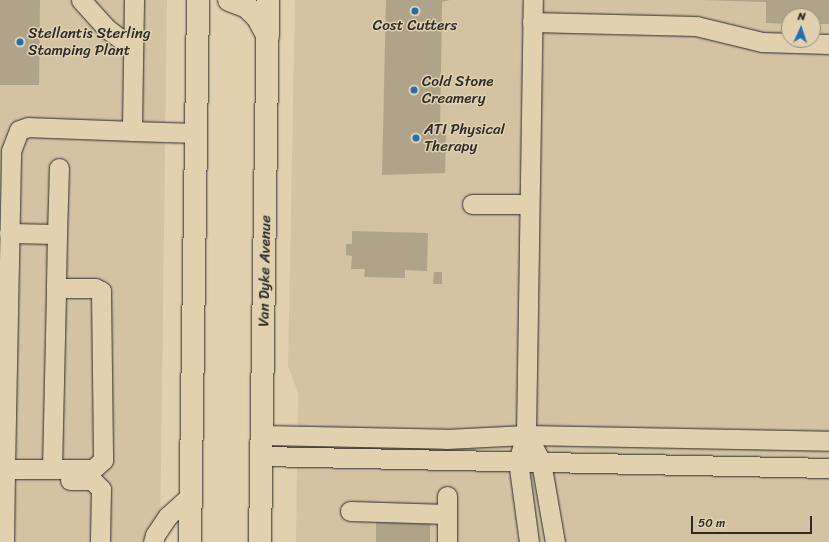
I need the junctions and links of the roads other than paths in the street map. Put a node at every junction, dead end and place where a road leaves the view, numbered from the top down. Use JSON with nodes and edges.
{"nodes":[{"id":1,"x":81,"y":0,"type":"edge"},
{"id":2,"x":134,"y":0,"type":"edge"},
{"id":3,"x":229,"y":0,"type":"edge"},
{"id":4,"x":268,"y":0,"type":"edge"},
{"id":5,"x":533,"y":0,"type":"edge"},
{"id":6,"x":202,"y":1,"type":"edge"},
{"id":7,"x":532,"y":22,"type":"junction"},
{"id":8,"x":268,"y":37,"type":"junction"},
{"id":9,"x":829,"y":44,"type":"edge"},
{"id":10,"x":133,"y":48,"type":"junction"},
{"id":11,"x":132,"y":131,"type":"junction"},
{"id":12,"x":196,"y":132,"type":"junction"},
{"id":13,"x":58,"y":168,"type":"dead end"},
{"id":14,"x":472,"y":204,"type":"dead end"},
{"id":15,"x":528,"y":204,"type":"junction"},
{"id":16,"x":9,"y":233,"type":"junction"},
{"id":17,"x":57,"y":234,"type":"junction"},
{"id":18,"x":56,"y":288,"type":"junction"},
{"id":19,"x":526,"y":435,"type":"junction"},
{"id":20,"x":829,"y":441,"type":"edge"},
{"id":21,"x":262,"y":445,"type":"junction"},
{"id":22,"x":518,"y":461,"type":"junction"},
{"id":23,"x":541,"y":462,"type":"junction"},
{"id":24,"x":829,"y":468,"type":"edge"},
{"id":25,"x":52,"y":469,"type":"junction"},
{"id":26,"x":5,"y":475,"type":"junction"},
{"id":27,"x":191,"y":495,"type":"junction"},
{"id":28,"x":350,"y":511,"type":"dead end"},
{"id":29,"x":4,"y":542,"type":"edge"},
{"id":30,"x":100,"y":542,"type":"edge"},
{"id":31,"x":153,"y":542,"type":"edge"},
{"id":32,"x":190,"y":542,"type":"edge"},
{"id":33,"x":260,"y":542,"type":"edge"},
{"id":34,"x":447,"y":542,"type":"edge"},
{"id":35,"x":529,"y":542,"type":"edge"},
{"id":36,"x":555,"y":542,"type":"edge"}],
"edges":[{"from":1,"to":10,"type":"lane"},
{"from":2,"to":10,"type":"lane"},
{"from":3,"to":8,"type":"main road"},
{"from":4,"to":8,"type":"main road","name":"Van Dyke Avenue"},
{"from":5,"to":7,"type":"lane"},
{"from":6,"to":12,"type":"main road"},
{"from":7,"to":9,"type":"lane"},
{"from":7,"to":15,"type":"lane"},
{"from":8,"to":21,"type":"main road","name":"Van Dyke Avenue"},
{"from":10,"to":11,"type":"lane"},
{"from":11,"to":12,"type":"lane"},
{"from":11,"to":16,"type":"lane"},
{"from":12,"to":27,"type":"main road"},
{"from":13,"to":17,"type":"lane"},
{"from":14,"to":15,"type":"lane"},
{"from":15,"to":19,"type":"lane"},
{"from":16,"to":17,"type":"lane"},
{"from":16,"to":26,"type":"lane"},
{"from":17,"to":18,"type":"lane"},
{"from":18,"to":25,"type":"lane"},
{"from":18,"to":25,"type":"lane"},
{"from":19,"to":20,"type":"lane"},
{"from":19,"to":21,"type":"lane"},
{"from":19,"to":22,"type":"lane"},
{"from":19,"to":23,"type":"lane"},
{"from":21,"to":22,"type":"lane"},
{"from":21,"to":33,"type":"main road","name":"Van Dyke Avenue"},
{"from":22,"to":23,"type":"lane"},
{"from":22,"to":35,"type":"lane"},
{"from":23,"to":24,"type":"lane"},
{"from":23,"to":36,"type":"lane"},
{"from":25,"to":26,"type":"lane"},
{"from":26,"to":29,"type":"lane"},
{"from":26,"to":30,"type":"lane"},
{"from":27,"to":31,"type":"lane"},
{"from":27,"to":32,"type":"main road"},
{"from":28,"to":34,"type":"lane"}]}
